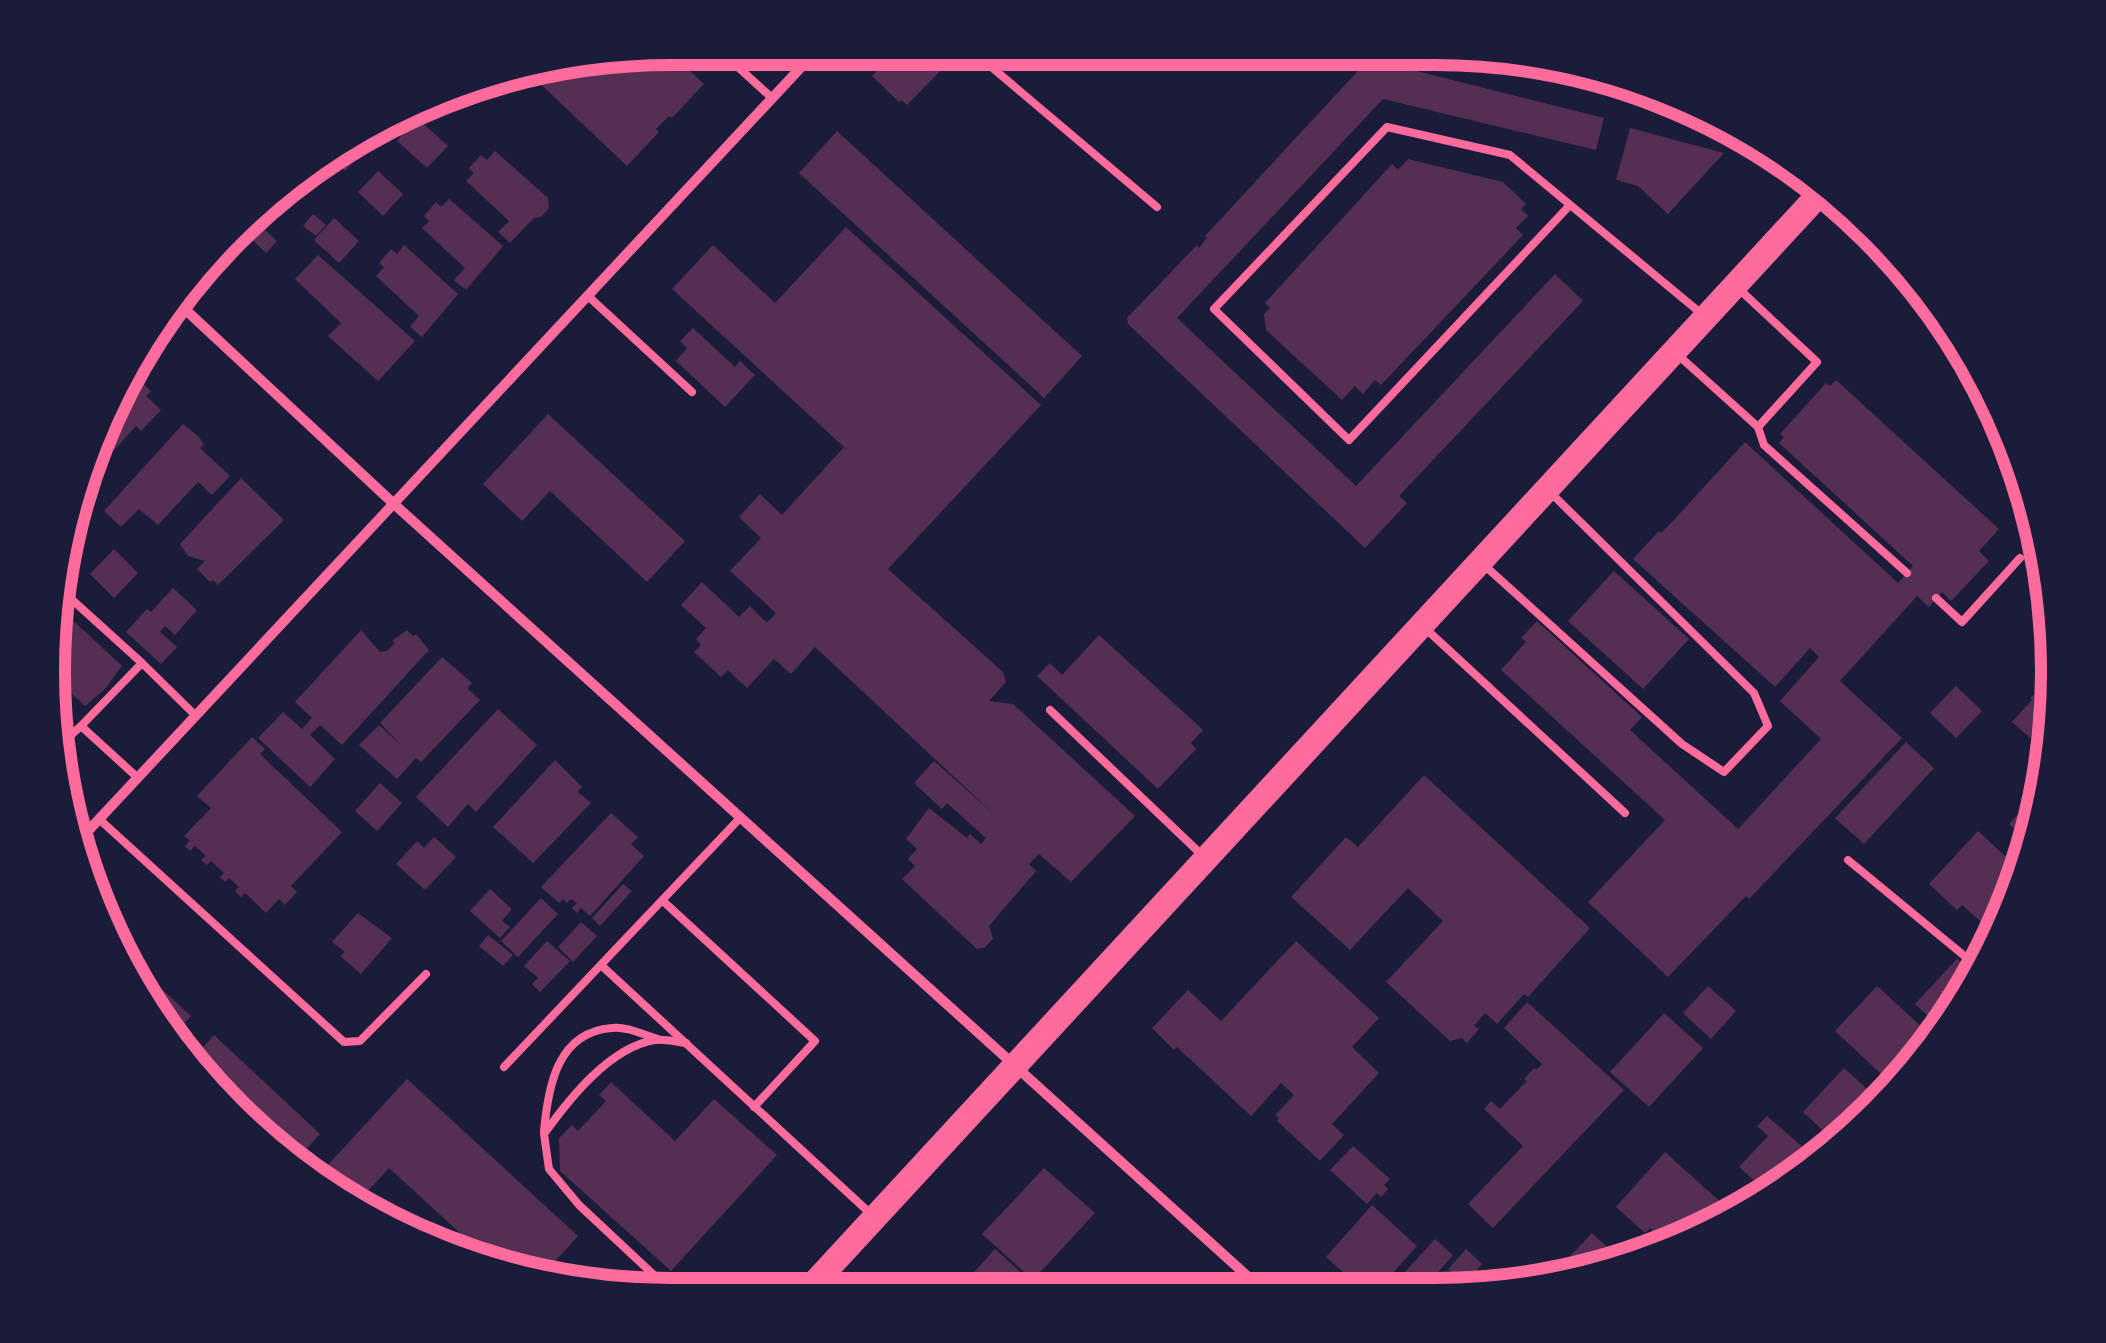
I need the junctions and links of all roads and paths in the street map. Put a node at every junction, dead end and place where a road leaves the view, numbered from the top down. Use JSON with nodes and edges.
{"nodes":[{"id":1,"x":736,"y":65,"type":"edge"},
{"id":2,"x":803,"y":65,"type":"edge"},
{"id":3,"x":989,"y":65,"type":"edge"},
{"id":4,"x":772,"y":98,"type":"junction"},
{"id":5,"x":1815,"y":199,"type":"edge"},
{"id":6,"x":1570,"y":205,"type":"junction"},
{"id":7,"x":1157,"y":207,"type":"dead end"},
{"id":8,"x":1736,"y":286,"type":"junction"},
{"id":9,"x":588,"y":296,"type":"junction"},
{"id":10,"x":185,"y":309,"type":"edge"},
{"id":11,"x":1707,"y":318,"type":"junction"},
{"id":12,"x":1675,"y":352,"type":"junction"},
{"id":13,"x":692,"y":392,"type":"dead end"},
{"id":14,"x":1758,"y":426,"type":"junction"},
{"id":15,"x":1549,"y":490,"type":"junction"},
{"id":16,"x":394,"y":504,"type":"junction"},
{"id":17,"x":2020,"y":558,"type":"dead end"},
{"id":18,"x":1482,"y":563,"type":"junction"},
{"id":19,"x":1907,"y":572,"type":"dead end"},
{"id":20,"x":69,"y":597,"type":"edge"},
{"id":21,"x":1936,"y":598,"type":"dead end"},
{"id":22,"x":1423,"y":626,"type":"junction"},
{"id":23,"x":142,"y":663,"type":"junction"},
{"id":24,"x":1050,"y":710,"type":"dead end"},
{"id":25,"x":196,"y":716,"type":"junction"},
{"id":26,"x":80,"y":726,"type":"junction"},
{"id":27,"x":69,"y":737,"type":"edge"},
{"id":28,"x":138,"y":778,"type":"junction"},
{"id":29,"x":1625,"y":813,"type":"dead end"},
{"id":30,"x":742,"y":817,"type":"junction"},
{"id":31,"x":99,"y":820,"type":"junction"},
{"id":32,"x":87,"y":832,"type":"edge"},
{"id":33,"x":1208,"y":860,"type":"junction"},
{"id":34,"x":1848,"y":860,"type":"dead end"},
{"id":35,"x":663,"y":901,"type":"junction"},
{"id":36,"x":1968,"y":959,"type":"edge"},
{"id":37,"x":602,"y":966,"type":"junction"},
{"id":38,"x":426,"y":974,"type":"dead end"},
{"id":39,"x":658,"y":1039,"type":"junction"},
{"id":40,"x":686,"y":1043,"type":"junction"},
{"id":41,"x":1018,"y":1066,"type":"junction"},
{"id":42,"x":504,"y":1067,"type":"dead end"},
{"id":43,"x":754,"y":1106,"type":"junction"},
{"id":44,"x":544,"y":1134,"type":"junction"},
{"id":45,"x":875,"y":1218,"type":"junction"},
{"id":46,"x":657,"y":1278,"type":"edge"},
{"id":47,"x":819,"y":1278,"type":"edge"},
{"id":48,"x":1250,"y":1278,"type":"edge"}],
"edges":[{"from":1,"to":4,"type":"lane"},
{"from":2,"to":4,"type":"street"},
{"from":3,"to":7,"type":"lane"},
{"from":4,"to":9,"type":"street"},
{"from":5,"to":8,"type":"main road"},
{"from":6,"to":6,"type":"lane"},
{"from":6,"to":11,"type":"lane"},
{"from":8,"to":11,"type":"main road"},
{"from":8,"to":14,"type":"lane"},
{"from":9,"to":13,"type":"lane"},
{"from":9,"to":16,"type":"street"},
{"from":10,"to":16,"type":"street"},
{"from":11,"to":12,"type":"main road"},
{"from":12,"to":14,"type":"lane"},
{"from":12,"to":15,"type":"main road"},
{"from":14,"to":19,"type":"lane"},
{"from":15,"to":18,"type":"main road"},
{"from":15,"to":18,"type":"lane"},
{"from":16,"to":25,"type":"street"},
{"from":16,"to":30,"type":"street"},
{"from":17,"to":21,"type":"lane"},
{"from":18,"to":22,"type":"main road"},
{"from":20,"to":23,"type":"lane"},
{"from":22,"to":29,"type":"lane"},
{"from":22,"to":33,"type":"main road"},
{"from":23,"to":25,"type":"lane"},
{"from":23,"to":26,"type":"lane"},
{"from":24,"to":33,"type":"lane"},
{"from":25,"to":28,"type":"street"},
{"from":26,"to":27,"type":"lane"},
{"from":26,"to":28,"type":"lane"},
{"from":28,"to":31,"type":"street"},
{"from":30,"to":35,"type":"lane"},
{"from":30,"to":41,"type":"street"},
{"from":31,"to":32,"type":"street"},
{"from":31,"to":38,"type":"lane"},
{"from":33,"to":41,"type":"main road"},
{"from":34,"to":36,"type":"lane"},
{"from":35,"to":37,"type":"lane"},
{"from":35,"to":43,"type":"lane"},
{"from":37,"to":40,"type":"lane"},
{"from":37,"to":42,"type":"lane"},
{"from":39,"to":40,"type":"lane"},
{"from":39,"to":44,"type":"lane"},
{"from":39,"to":44,"type":"lane"},
{"from":40,"to":43,"type":"lane"},
{"from":41,"to":45,"type":"main road"},
{"from":41,"to":48,"type":"street"},
{"from":43,"to":45,"type":"lane"},
{"from":44,"to":46,"type":"lane"},
{"from":45,"to":47,"type":"main road"}]}
